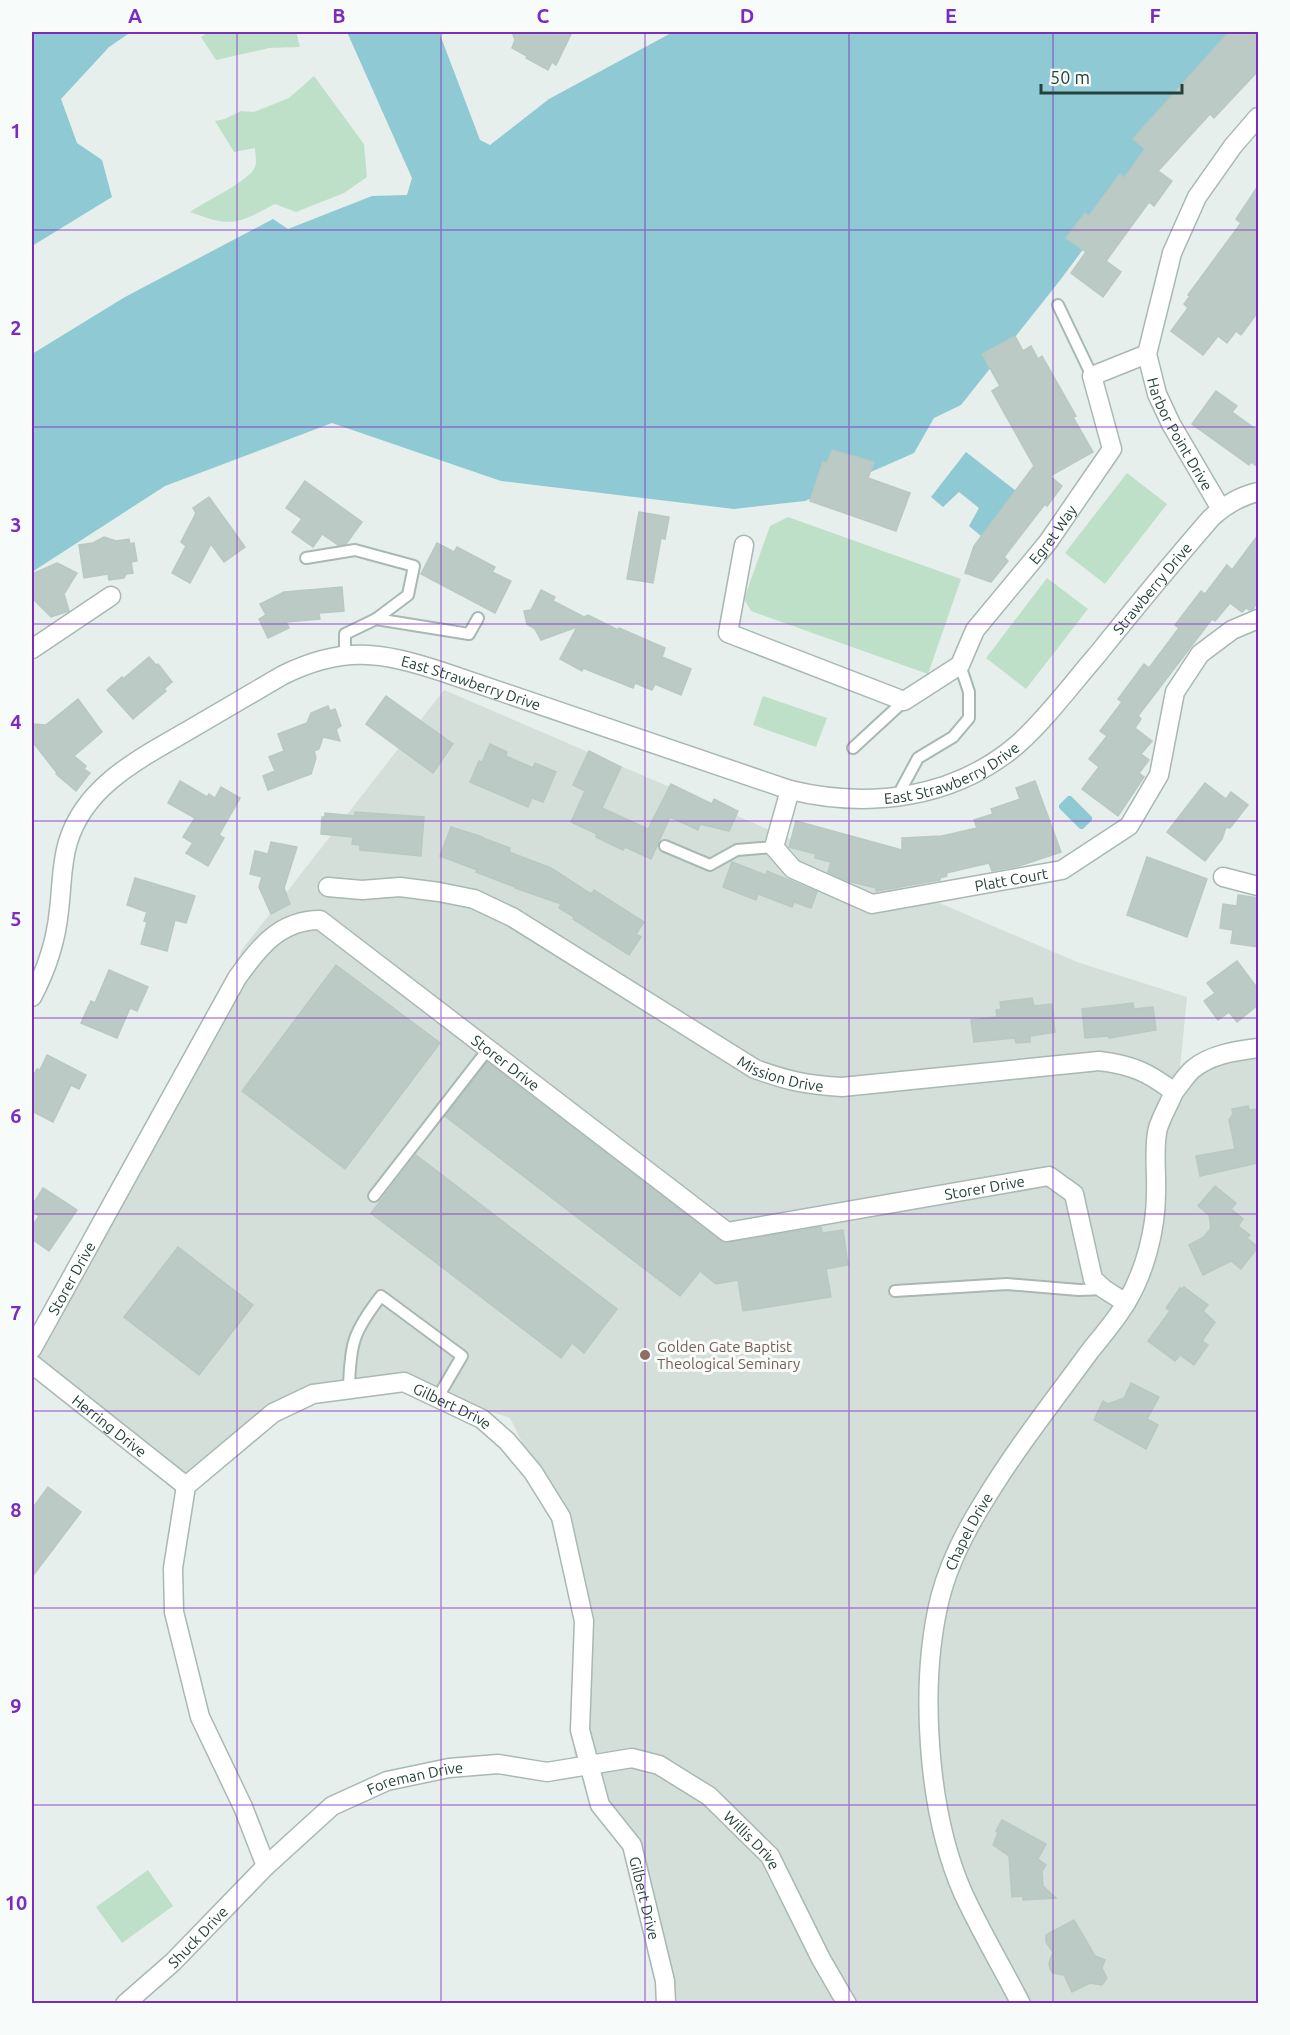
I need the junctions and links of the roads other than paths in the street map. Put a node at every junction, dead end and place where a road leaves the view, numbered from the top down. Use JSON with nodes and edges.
{"nodes":[{"id":1,"x":1258,"y":117,"type":"edge"},
{"id":2,"x":1058,"y":305,"type":"dead end"},
{"id":3,"x":1148,"y":354,"type":"junction"},
{"id":4,"x":1092,"y":376,"type":"junction"},
{"id":5,"x":1258,"y":492,"type":"edge"},
{"id":6,"x":1221,"y":509,"type":"junction"},
{"id":7,"x":744,"y":545,"type":"dead end"},
{"id":8,"x":306,"y":558,"type":"dead end"},
{"id":9,"x":111,"y":596,"type":"dead end"},
{"id":10,"x":478,"y":618,"type":"dead end"},
{"id":11,"x":376,"y":619,"type":"junction"},
{"id":12,"x":1258,"y":619,"type":"edge"},
{"id":13,"x":32,"y":649,"type":"edge"},
{"id":14,"x":345,"y":655,"type":"junction"},
{"id":15,"x":960,"y":665,"type":"junction"},
{"id":16,"x":904,"y":701,"type":"junction"},
{"id":17,"x":1058,"y":701,"type":"joint"},
{"id":18,"x":853,"y":748,"type":"dead end"},
{"id":19,"x":790,"y":790,"type":"junction"},
{"id":20,"x":897,"y":798,"type":"junction"},
{"id":21,"x":666,"y":846,"type":"dead end"},
{"id":22,"x":774,"y":847,"type":"junction"},
{"id":23,"x":1223,"y":877,"type":"dead end"},
{"id":24,"x":328,"y":886,"type":"dead end"},
{"id":25,"x":1258,"y":886,"type":"edge"},
{"id":26,"x":37,"y":972,"type":"edge"},
{"id":27,"x":32,"y":997,"type":"edge"},
{"id":28,"x":489,"y":1048,"type":"junction"},
{"id":29,"x":1258,"y":1048,"type":"edge"},
{"id":30,"x":1174,"y":1092,"type":"junction"},
{"id":31,"x":374,"y":1196,"type":"dead end"},
{"id":32,"x":1104,"y":1289,"type":"junction"},
{"id":33,"x":894,"y":1291,"type":"dead end"},
{"id":34,"x":1126,"y":1303,"type":"junction"},
{"id":35,"x":32,"y":1349,"type":"edge"},
{"id":36,"x":32,"y":1364,"type":"edge"},
{"id":37,"x":349,"y":1389,"type":"junction"},
{"id":38,"x":438,"y":1397,"type":"junction"},
{"id":39,"x":186,"y":1486,"type":"junction"},
{"id":40,"x":591,"y":1766,"type":"junction"},
{"id":41,"x":266,"y":1866,"type":"junction"},
{"id":42,"x":125,"y":2004,"type":"edge"},
{"id":43,"x":666,"y":2004,"type":"edge"},
{"id":44,"x":846,"y":2004,"type":"edge"},
{"id":45,"x":1021,"y":2004,"type":"edge"}],
"edges":[{"from":1,"to":3,"type":"street"},
{"from":2,"to":4,"type":"lane"},
{"from":3,"to":4,"type":"street"},
{"from":3,"to":6,"type":"street","name":"Harbor Point Drive"},
{"from":4,"to":15,"type":"street","name":"Egret Way"},
{"from":5,"to":6,"type":"street","name":"Strawberry Drive"},
{"from":6,"to":17,"type":"street","name":"Strawberry Drive"},
{"from":7,"to":16,"type":"street"},
{"from":8,"to":11,"type":"lane"},
{"from":9,"to":13,"type":"street"},
{"from":10,"to":11,"type":"lane"},
{"from":11,"to":14,"type":"lane"},
{"from":12,"to":22,"type":"street","name":"Platt Court"},
{"from":14,"to":19,"type":"street","name":"East Strawberry Drive"},
{"from":14,"to":26,"type":"street","name":"East Strawberry Drive"},
{"from":15,"to":16,"type":"street"},
{"from":15,"to":20,"type":"lane"},
{"from":16,"to":18,"type":"lane"},
{"from":17,"to":20,"type":"street","name":"East Strawberry Drive"},
{"from":19,"to":20,"type":"street","name":"East Strawberry Drive"},
{"from":19,"to":22,"type":"street"},
{"from":21,"to":22,"type":"lane"},
{"from":23,"to":25,"type":"street"},
{"from":24,"to":30,"type":"street","name":"Mission Drive"},
{"from":26,"to":27,"type":"street","name":"East Strawberry Drive"},
{"from":28,"to":31,"type":"lane"},
{"from":28,"to":32,"type":"street","name":"Storer Drive"},
{"from":28,"to":35,"type":"street","name":"Storer Drive"},
{"from":29,"to":30,"type":"street"},
{"from":30,"to":34,"type":"street","name":"Chapel Drive"},
{"from":32,"to":33,"type":"lane"},
{"from":32,"to":34,"type":"street","name":"Storer Drive"},
{"from":34,"to":45,"type":"street","name":"Chapel Drive"},
{"from":36,"to":39,"type":"street","name":"Herring Drive"},
{"from":37,"to":38,"type":"street","name":"Gilbert Drive"},
{"from":37,"to":38,"type":"lane"},
{"from":37,"to":39,"type":"street","name":"Gilbert Drive"},
{"from":38,"to":40,"type":"street","name":"Gilbert Drive"},
{"from":39,"to":41,"type":"street"},
{"from":40,"to":41,"type":"street","name":"Foreman Drive"},
{"from":40,"to":43,"type":"street","name":"Gilbert Drive"},
{"from":40,"to":44,"type":"street","name":"Willis Drive"},
{"from":41,"to":42,"type":"street","name":"Shuck Drive"}]}
